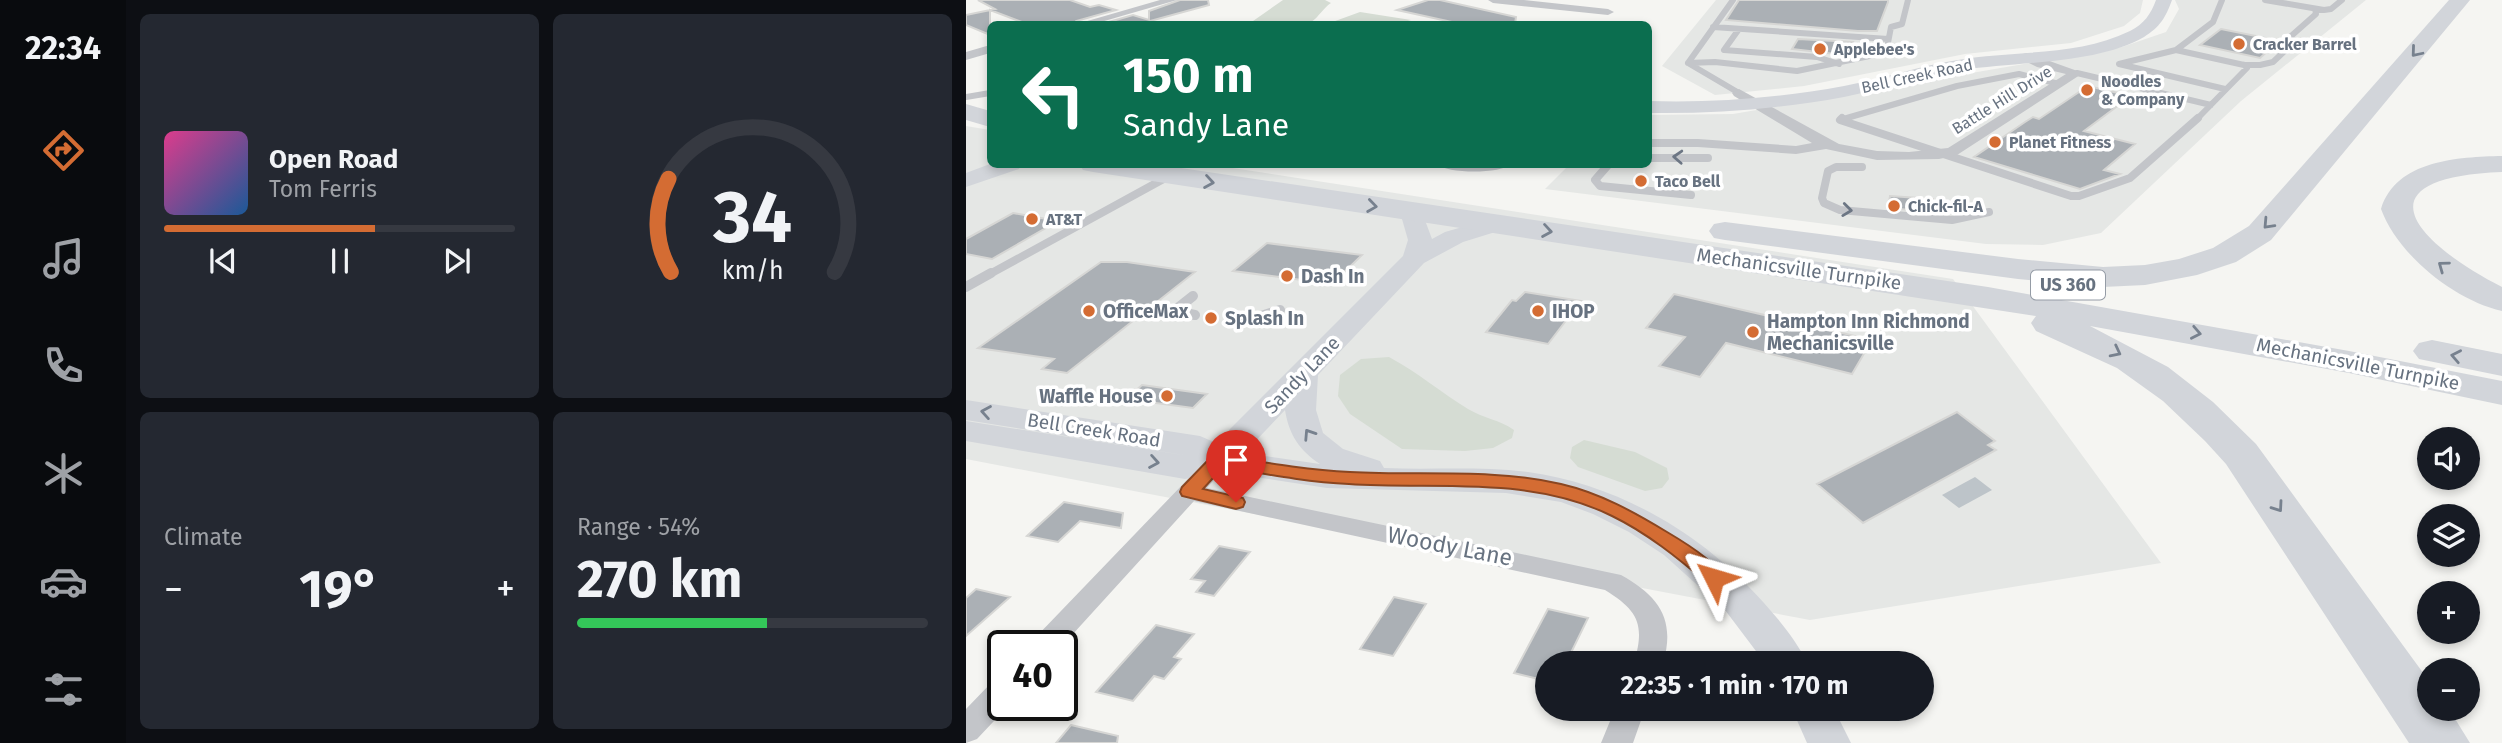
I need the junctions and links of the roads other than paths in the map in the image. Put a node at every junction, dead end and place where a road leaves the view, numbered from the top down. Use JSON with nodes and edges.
{"nodes":[{"id":1,"x":1172,"y":0,"type":"edge"},
{"id":2,"x":1493,"y":0,"type":"edge"},
{"id":3,"x":1620,"y":0,"type":"edge"},
{"id":4,"x":1734,"y":0,"type":"edge"},
{"id":5,"x":1908,"y":0,"type":"edge"},
{"id":6,"x":2164,"y":0,"type":"edge"},
{"id":7,"x":2222,"y":0,"type":"edge"},
{"id":8,"x":2264,"y":0,"type":"edge"},
{"id":9,"x":2342,"y":0,"type":"edge"},
{"id":10,"x":2460,"y":0,"type":"edge"},
{"id":11,"x":2315,"y":9,"type":"junction"},
{"id":12,"x":1608,"y":12,"type":"junction"},
{"id":13,"x":2140,"y":13,"type":"dead end"},
{"id":14,"x":1094,"y":21,"type":"edge"},
{"id":15,"x":1598,"y":21,"type":"edge"},
{"id":16,"x":1713,"y":27,"type":"junction"},
{"id":17,"x":1739,"y":29,"type":"junction"},
{"id":18,"x":1787,"y":32,"type":"junction"},
{"id":19,"x":1888,"y":39,"type":"junction"},
{"id":20,"x":987,"y":50,"type":"edge"},
{"id":21,"x":1724,"y":50,"type":"junction"},
{"id":22,"x":2176,"y":50,"type":"junction"},
{"id":23,"x":1774,"y":53,"type":"junction"},
{"id":24,"x":966,"y":56,"type":"edge"},
{"id":25,"x":2028,"y":57,"type":"junction"},
{"id":26,"x":1715,"y":62,"type":"junction"},
{"id":27,"x":1688,"y":63,"type":"junction"},
{"id":28,"x":1839,"y":64,"type":"junction"},
{"id":29,"x":2244,"y":65,"type":"junction"},
{"id":30,"x":2077,"y":73,"type":"junction"},
{"id":31,"x":2059,"y":84,"type":"junction"},
{"id":32,"x":2225,"y":89,"type":"junction"},
{"id":33,"x":1739,"y":93,"type":"junction"},
{"id":34,"x":987,"y":94,"type":"edge"},
{"id":35,"x":966,"y":97,"type":"edge"},
{"id":36,"x":1652,"y":97,"type":"edge"},
{"id":37,"x":1758,"y":104,"type":"junction"},
{"id":38,"x":2211,"y":105,"type":"junction"},
{"id":39,"x":1652,"y":107,"type":"edge"},
{"id":40,"x":966,"y":112,"type":"edge"},
{"id":41,"x":987,"y":118,"type":"edge"},
{"id":42,"x":1652,"y":143,"type":"edge"},
{"id":43,"x":1828,"y":144,"type":"junction"},
{"id":44,"x":1945,"y":153,"type":"junction"},
{"id":45,"x":1652,"y":158,"type":"edge"},
{"id":46,"x":1708,"y":158,"type":"dead end"},
{"id":47,"x":987,"y":160,"type":"edge"},
{"id":48,"x":2502,"y":164,"type":"edge"},
{"id":49,"x":1862,"y":167,"type":"dead end"},
{"id":50,"x":966,"y":168,"type":"edge"},
{"id":51,"x":1000,"y":168,"type":"edge"},
{"id":52,"x":1118,"y":168,"type":"edge"},
{"id":53,"x":1292,"y":168,"type":"edge"},
{"id":54,"x":1606,"y":168,"type":"edge"},
{"id":55,"x":1169,"y":176,"type":"junction"},
{"id":56,"x":966,"y":180,"type":"edge"},
{"id":57,"x":1691,"y":195,"type":"dead end"},
{"id":58,"x":1412,"y":212,"type":"junction"},
{"id":59,"x":1989,"y":212,"type":"dead end"},
{"id":60,"x":1497,"y":224,"type":"junction"},
{"id":61,"x":1725,"y":231,"type":"junction"},
{"id":62,"x":1596,"y":239,"type":"junction"},
{"id":63,"x":1415,"y":258,"type":"junction"},
{"id":64,"x":966,"y":286,"type":"edge"},
{"id":65,"x":1193,"y":296,"type":"dead end"},
{"id":66,"x":2502,"y":301,"type":"edge"},
{"id":67,"x":1280,"y":310,"type":"dead end"},
{"id":68,"x":1195,"y":315,"type":"dead end"},
{"id":69,"x":1228,"y":322,"type":"dead end"},
{"id":70,"x":2502,"y":365,"type":"edge"},
{"id":71,"x":1304,"y":372,"type":"junction"},
{"id":72,"x":2502,"y":393,"type":"edge"},
{"id":73,"x":966,"y":410,"type":"edge"},
{"id":74,"x":966,"y":431,"type":"edge"},
{"id":75,"x":1219,"y":461,"type":"junction"},
{"id":76,"x":1412,"y":479,"type":"junction"},
{"id":77,"x":1189,"y":492,"type":"junction"},
{"id":78,"x":1060,"y":630,"type":"edge"},
{"id":79,"x":1652,"y":651,"type":"edge"},
{"id":80,"x":1778,"y":651,"type":"edge"},
{"id":81,"x":987,"y":708,"type":"edge"},
{"id":82,"x":1625,"y":721,"type":"edge"},
{"id":83,"x":1819,"y":721,"type":"edge"},
{"id":84,"x":966,"y":730,"type":"edge"},
{"id":85,"x":1617,"y":743,"type":"edge"},
{"id":86,"x":1829,"y":743,"type":"edge"},
{"id":87,"x":2441,"y":743,"type":"edge"}],
"edges":[{"from":1,"to":14,"type":"street"},
{"from":2,"to":12,"type":"street"},
{"from":3,"to":12,"type":"street"},
{"from":4,"to":16,"type":"lane"},
{"from":5,"to":19,"type":"lane"},
{"from":6,"to":25,"type":"main road","name":"Bell Creek Road"},
{"from":7,"to":22,"type":"lane"},
{"from":8,"to":11,"type":"lane"},
{"from":9,"to":11,"type":"lane"},
{"from":10,"to":61,"type":"highway","one_way":true},
{"from":11,"to":29,"type":"lane"},
{"from":12,"to":15,"type":"street"},
{"from":13,"to":33,"type":"main road","name":"Bell Creek Road"},
{"from":16,"to":17,"type":"lane"},
{"from":16,"to":27,"type":"lane"},
{"from":17,"to":18,"type":"lane"},
{"from":17,"to":21,"type":"lane"},
{"from":18,"to":19,"type":"lane"},
{"from":18,"to":23,"type":"lane"},
{"from":19,"to":28,"type":"lane"},
{"from":20,"to":24,"type":"street"},
{"from":21,"to":23,"type":"lane"},
{"from":21,"to":26,"type":"lane"},
{"from":22,"to":29,"type":"lane"},
{"from":22,"to":32,"type":"lane"},
{"from":23,"to":28,"type":"lane"},
{"from":25,"to":30,"type":"street","name":"Battle Hill Drive"},
{"from":25,"to":37,"type":"main road","name":"Bell Creek Road"},
{"from":26,"to":27,"type":"lane"},
{"from":26,"to":28,"type":"lane"},
{"from":27,"to":33,"type":"lane"},
{"from":29,"to":32,"type":"lane"},
{"from":30,"to":31,"type":"street","name":"Battle Hill Drive"},
{"from":30,"to":38,"type":"lane"},
{"from":31,"to":44,"type":"street","name":"Battle Hill Drive"},
{"from":31,"to":44,"type":"lane"},
{"from":32,"to":38,"type":"lane"},
{"from":33,"to":36,"type":"main road","name":"Bell Creek Road"},
{"from":33,"to":37,"type":"street","name":"Battle Hill Drive"},
{"from":34,"to":35,"type":"lane"},
{"from":37,"to":39,"type":"main road","name":"Bell Creek Road"},
{"from":37,"to":43,"type":"street","name":"Battle Hill Drive"},
{"from":38,"to":44,"type":"lane"},
{"from":40,"to":41,"type":"highway"},
{"from":42,"to":43,"type":"street"},
{"from":43,"to":44,"type":"street","name":"Battle Hill Drive"},
{"from":46,"to":45,"type":"lane","one_way":true},
{"from":47,"to":50,"type":"main road"},
{"from":66,"to":48,"type":"highway","one_way":true},
{"from":49,"to":59,"type":"lane","one_way":true},
{"from":51,"to":56,"type":"main road"},
{"from":52,"to":55,"type":"highway","name":"Mechanicsville Turnpike","number":"US 360"},
{"from":53,"to":61,"type":"highway","name":"Mechanicsville Turnpike","number":"US 360"},
{"from":54,"to":57,"type":"lane"},
{"from":55,"to":58,"type":"highway","name":"Mechanicsville Turnpike","number":"US 360","one_way":true},
{"from":55,"to":64,"type":"lane"},
{"from":58,"to":60,"type":"highway","name":"Mechanicsville Turnpike","number":"US 360"},
{"from":58,"to":63,"type":"main road"},
{"from":60,"to":62,"type":"highway","name":"Mechanicsville Turnpike","number":"US 360","one_way":true},
{"from":60,"to":63,"type":"main road","name":"Sandy Lane"},
{"from":70,"to":61,"type":"highway","name":"Mechanicsville Turnpike","number":"US 360","one_way":true},
{"from":62,"to":72,"type":"highway","name":"Mechanicsville Turnpike","number":"US 360","one_way":true},
{"from":62,"to":87,"type":"highway","one_way":true},
{"from":63,"to":71,"type":"main road","name":"Sandy Lane"},
{"from":65,"to":68,"type":"lane"},
{"from":67,"to":69,"type":"lane"},
{"from":71,"to":75,"type":"main road","name":"Sandy Lane"},
{"from":76,"to":71,"type":"main road","one_way":true},
{"from":75,"to":73,"type":"main road","name":"Bell Creek Road","one_way":true},
{"from":74,"to":75,"type":"main road","name":"Bell Creek Road","one_way":true},
{"from":75,"to":76,"type":"main road","name":"Bell Creek Road"},
{"from":75,"to":77,"type":"street","name":"Sandy Lane"},
{"from":76,"to":80,"type":"main road","name":"Bell Creek Road"},
{"from":77,"to":78,"type":"street","name":"Sandy Lane"},
{"from":77,"to":79,"type":"street","name":"Woody Lane"},
{"from":81,"to":84,"type":"street"},
{"from":82,"to":85,"type":"street"},
{"from":83,"to":86,"type":"main road"}]}
